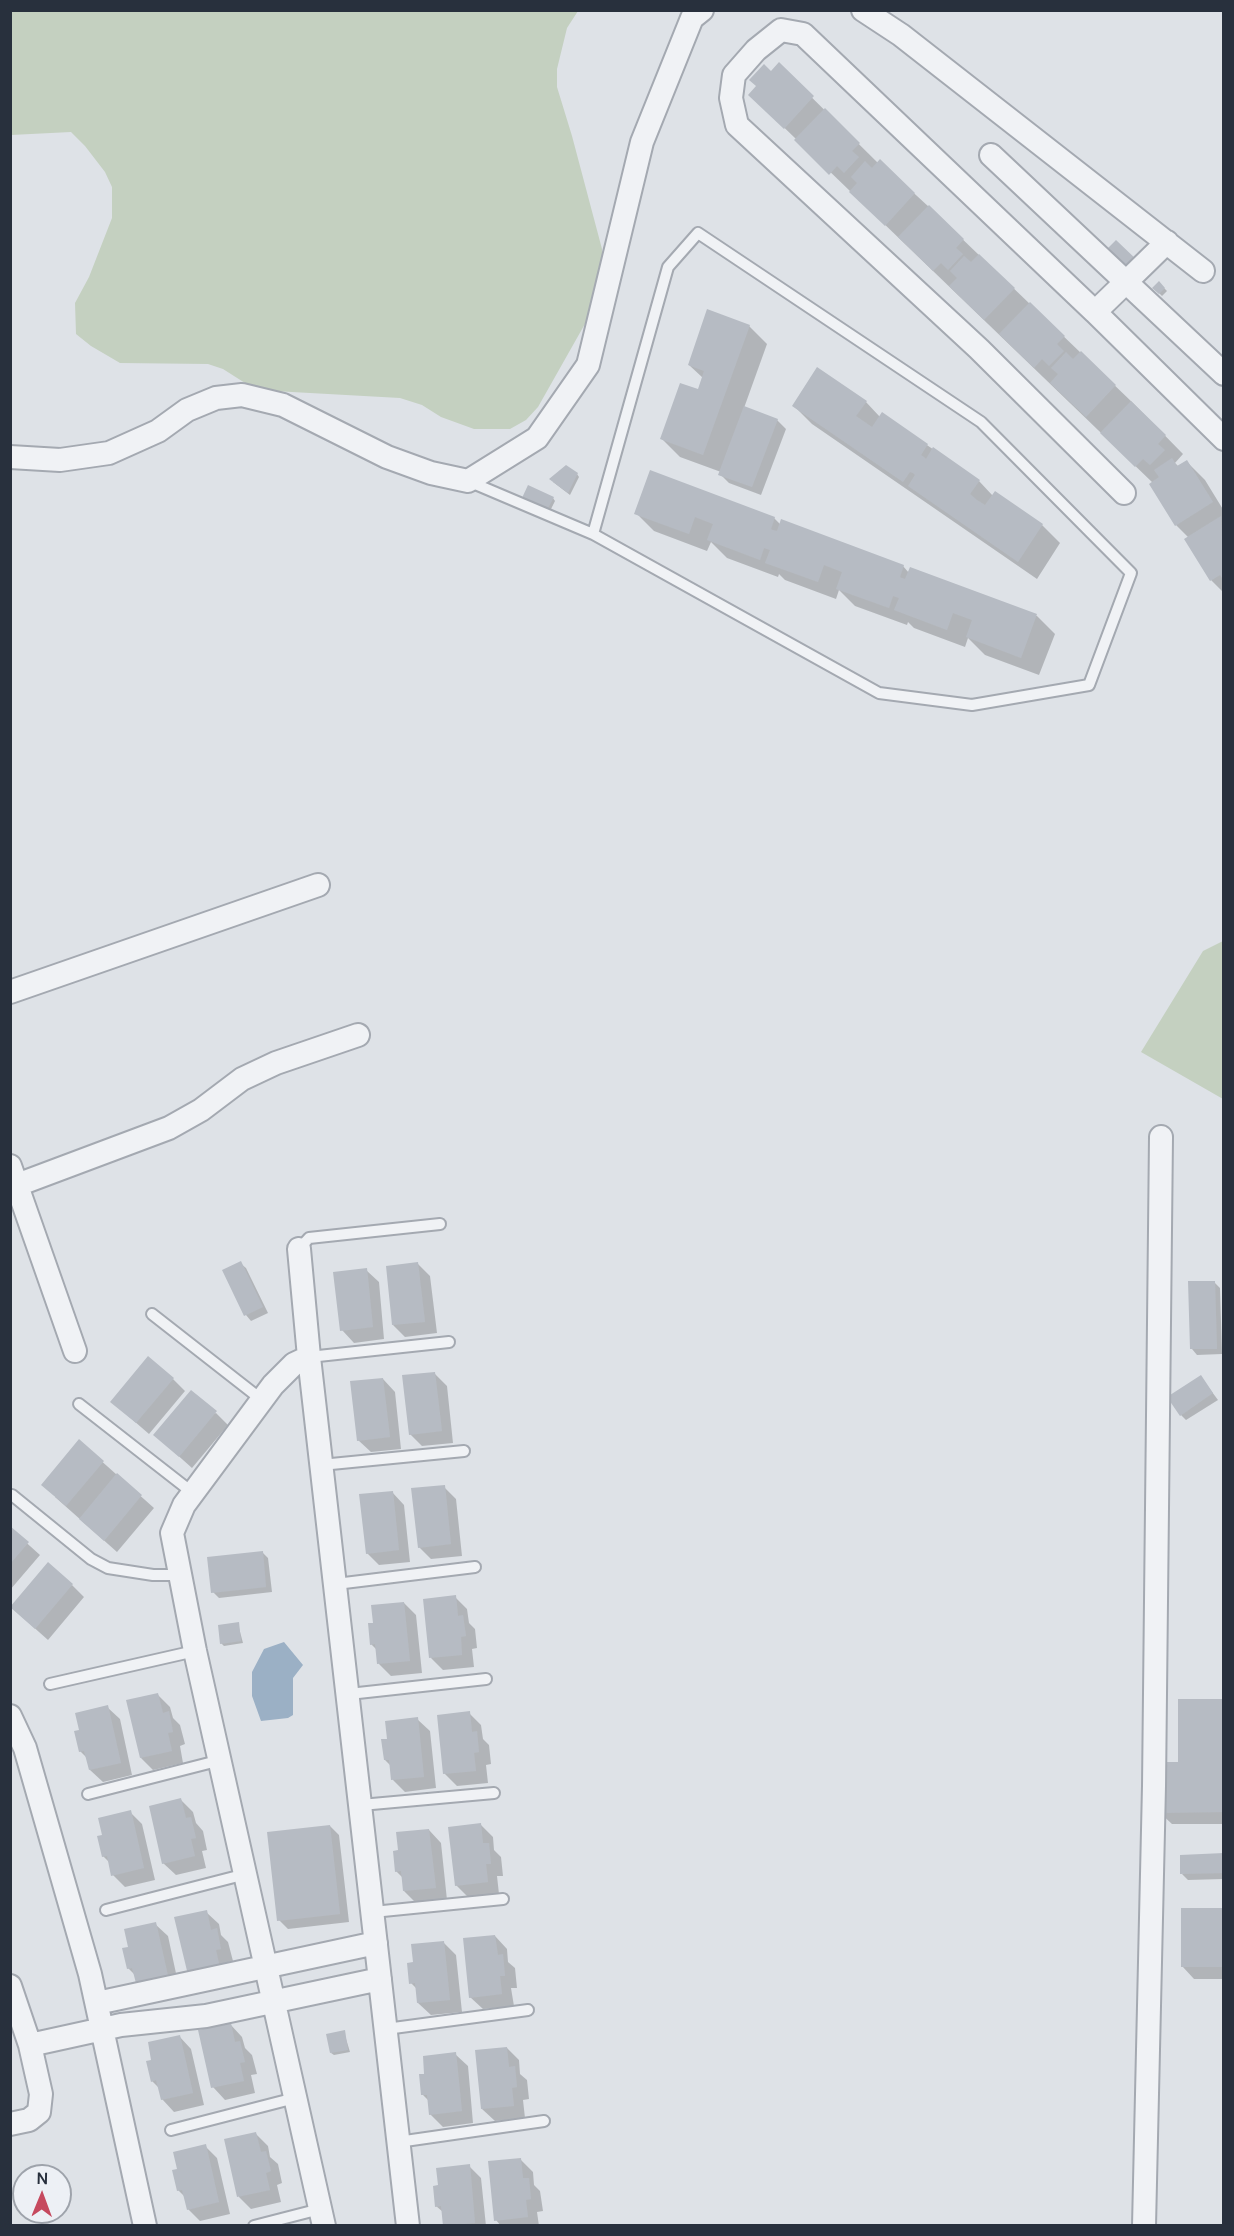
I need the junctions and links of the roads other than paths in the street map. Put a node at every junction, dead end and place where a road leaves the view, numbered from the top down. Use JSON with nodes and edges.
{"nodes":[{"id":1,"x":702,"y":10,"type":"edge"},
{"id":2,"x":863,"y":10,"type":"edge"},
{"id":3,"x":991,"y":155,"type":"dead end"},
{"id":4,"x":1167,"y":242,"type":"junction"},
{"id":5,"x":1203,"y":271,"type":"dead end"},
{"id":6,"x":1126,"y":282,"type":"junction"},
{"id":7,"x":1095,"y":312,"type":"junction"},
{"id":8,"x":1224,"y":374,"type":"edge"},
{"id":9,"x":1224,"y":439,"type":"edge"},
{"id":10,"x":10,"y":457,"type":"edge"},
{"id":11,"x":468,"y":481,"type":"junction"},
{"id":12,"x":1124,"y":493,"type":"dead end"},
{"id":13,"x":592,"y":534,"type":"junction"},
{"id":14,"x":318,"y":885,"type":"dead end"},
{"id":15,"x":10,"y":992,"type":"edge"},
{"id":16,"x":358,"y":1035,"type":"dead end"},
{"id":17,"x":1161,"y":1137,"type":"dead end"},
{"id":18,"x":14,"y":1175,"type":"edge"},
{"id":19,"x":440,"y":1224,"type":"dead end"},
{"id":20,"x":299,"y":1249,"type":"joint"},
{"id":21,"x":152,"y":1314,"type":"dead end"},
{"id":22,"x":449,"y":1342,"type":"dead end"},
{"id":23,"x":75,"y":1351,"type":"dead end"},
{"id":24,"x":309,"y":1357,"type":"junction"},
{"id":25,"x":262,"y":1400,"type":"junction"},
{"id":26,"x":79,"y":1404,"type":"dead end"},
{"id":27,"x":464,"y":1450,"type":"dead end"},
{"id":28,"x":321,"y":1465,"type":"junction"},
{"id":29,"x":193,"y":1492,"type":"junction"},
{"id":30,"x":12,"y":1495,"type":"dead end"},
{"id":31,"x":475,"y":1567,"type":"dead end"},
{"id":32,"x":180,"y":1575,"type":"junction"},
{"id":33,"x":336,"y":1584,"type":"junction"},
{"id":34,"x":195,"y":1651,"type":"junction"},
{"id":35,"x":486,"y":1679,"type":"dead end"},
{"id":36,"x":50,"y":1684,"type":"dead end"},
{"id":37,"x":349,"y":1695,"type":"junction"},
{"id":38,"x":10,"y":1716,"type":"edge"},
{"id":39,"x":221,"y":1760,"type":"junction"},
{"id":40,"x":494,"y":1793,"type":"dead end"},
{"id":41,"x":87,"y":1794,"type":"dead end"},
{"id":42,"x":361,"y":1805,"type":"junction"},
{"id":43,"x":246,"y":1874,"type":"junction"},
{"id":44,"x":503,"y":1899,"type":"dead end"},
{"id":45,"x":106,"y":1910,"type":"dead end"},
{"id":46,"x":373,"y":1912,"type":"junction"},
{"id":47,"x":376,"y":1943,"type":"junction"},
{"id":48,"x":265,"y":1965,"type":"junction"},
{"id":49,"x":380,"y":1979,"type":"junction"},
{"id":50,"x":10,"y":1986,"type":"edge"},
{"id":51,"x":272,"y":2001,"type":"junction"},
{"id":52,"x":97,"y":2003,"type":"junction"},
{"id":53,"x":528,"y":2010,"type":"dead end"},
{"id":54,"x":103,"y":2029,"type":"junction"},
{"id":55,"x":386,"y":2029,"type":"junction"},
{"id":56,"x":30,"y":2044,"type":"junction"},
{"id":57,"x":295,"y":2098,"type":"junction"},
{"id":58,"x":544,"y":2121,"type":"dead end"},
{"id":59,"x":10,"y":2124,"type":"edge"},
{"id":60,"x":171,"y":2130,"type":"dead end"},
{"id":61,"x":398,"y":2142,"type":"junction"},
{"id":62,"x":322,"y":2218,"type":"edge"},
{"id":63,"x":146,"y":2226,"type":"edge"},
{"id":64,"x":254,"y":2226,"type":"edge"},
{"id":65,"x":408,"y":2226,"type":"edge"},
{"id":66,"x":1144,"y":2226,"type":"edge"}],
"edges":[{"from":1,"to":11,"type":"street"},
{"from":2,"to":4,"type":"street"},
{"from":3,"to":6,"type":"street"},
{"from":4,"to":5,"type":"street"},
{"from":4,"to":6,"type":"street"},
{"from":6,"to":7,"type":"street"},
{"from":6,"to":8,"type":"street"},
{"from":7,"to":9,"type":"street"},
{"from":7,"to":12,"type":"street"},
{"from":10,"to":11,"type":"street"},
{"from":11,"to":13,"type":"lane"},
{"from":13,"to":13,"type":"lane"},
{"from":14,"to":15,"type":"street"},
{"from":16,"to":18,"type":"street"},
{"from":17,"to":66,"type":"street"},
{"from":18,"to":23,"type":"street"},
{"from":19,"to":20,"type":"lane"},
{"from":20,"to":24,"type":"street"},
{"from":21,"to":25,"type":"lane"},
{"from":22,"to":24,"type":"lane"},
{"from":24,"to":25,"type":"street"},
{"from":24,"to":28,"type":"street"},
{"from":25,"to":29,"type":"street"},
{"from":26,"to":29,"type":"lane"},
{"from":27,"to":28,"type":"lane"},
{"from":28,"to":33,"type":"street"},
{"from":29,"to":32,"type":"street"},
{"from":30,"to":32,"type":"lane"},
{"from":31,"to":33,"type":"lane"},
{"from":32,"to":34,"type":"street"},
{"from":33,"to":37,"type":"street"},
{"from":34,"to":36,"type":"lane"},
{"from":34,"to":39,"type":"street"},
{"from":35,"to":37,"type":"lane"},
{"from":37,"to":42,"type":"street"},
{"from":38,"to":52,"type":"street"},
{"from":39,"to":41,"type":"lane"},
{"from":39,"to":43,"type":"street"},
{"from":40,"to":42,"type":"lane"},
{"from":42,"to":46,"type":"street"},
{"from":43,"to":45,"type":"lane"},
{"from":43,"to":48,"type":"street"},
{"from":44,"to":46,"type":"lane"},
{"from":46,"to":47,"type":"street"},
{"from":47,"to":48,"type":"street"},
{"from":47,"to":49,"type":"street"},
{"from":48,"to":51,"type":"street"},
{"from":48,"to":52,"type":"street"},
{"from":49,"to":51,"type":"street"},
{"from":49,"to":55,"type":"street"},
{"from":50,"to":56,"type":"street"},
{"from":51,"to":54,"type":"street"},
{"from":51,"to":57,"type":"street"},
{"from":52,"to":54,"type":"street"},
{"from":53,"to":55,"type":"lane"},
{"from":54,"to":56,"type":"street"},
{"from":54,"to":63,"type":"street"},
{"from":55,"to":61,"type":"street"},
{"from":56,"to":59,"type":"street"},
{"from":57,"to":60,"type":"lane"},
{"from":57,"to":62,"type":"street"},
{"from":58,"to":61,"type":"lane"},
{"from":61,"to":65,"type":"street"},
{"from":62,"to":64,"type":"lane"}]}
